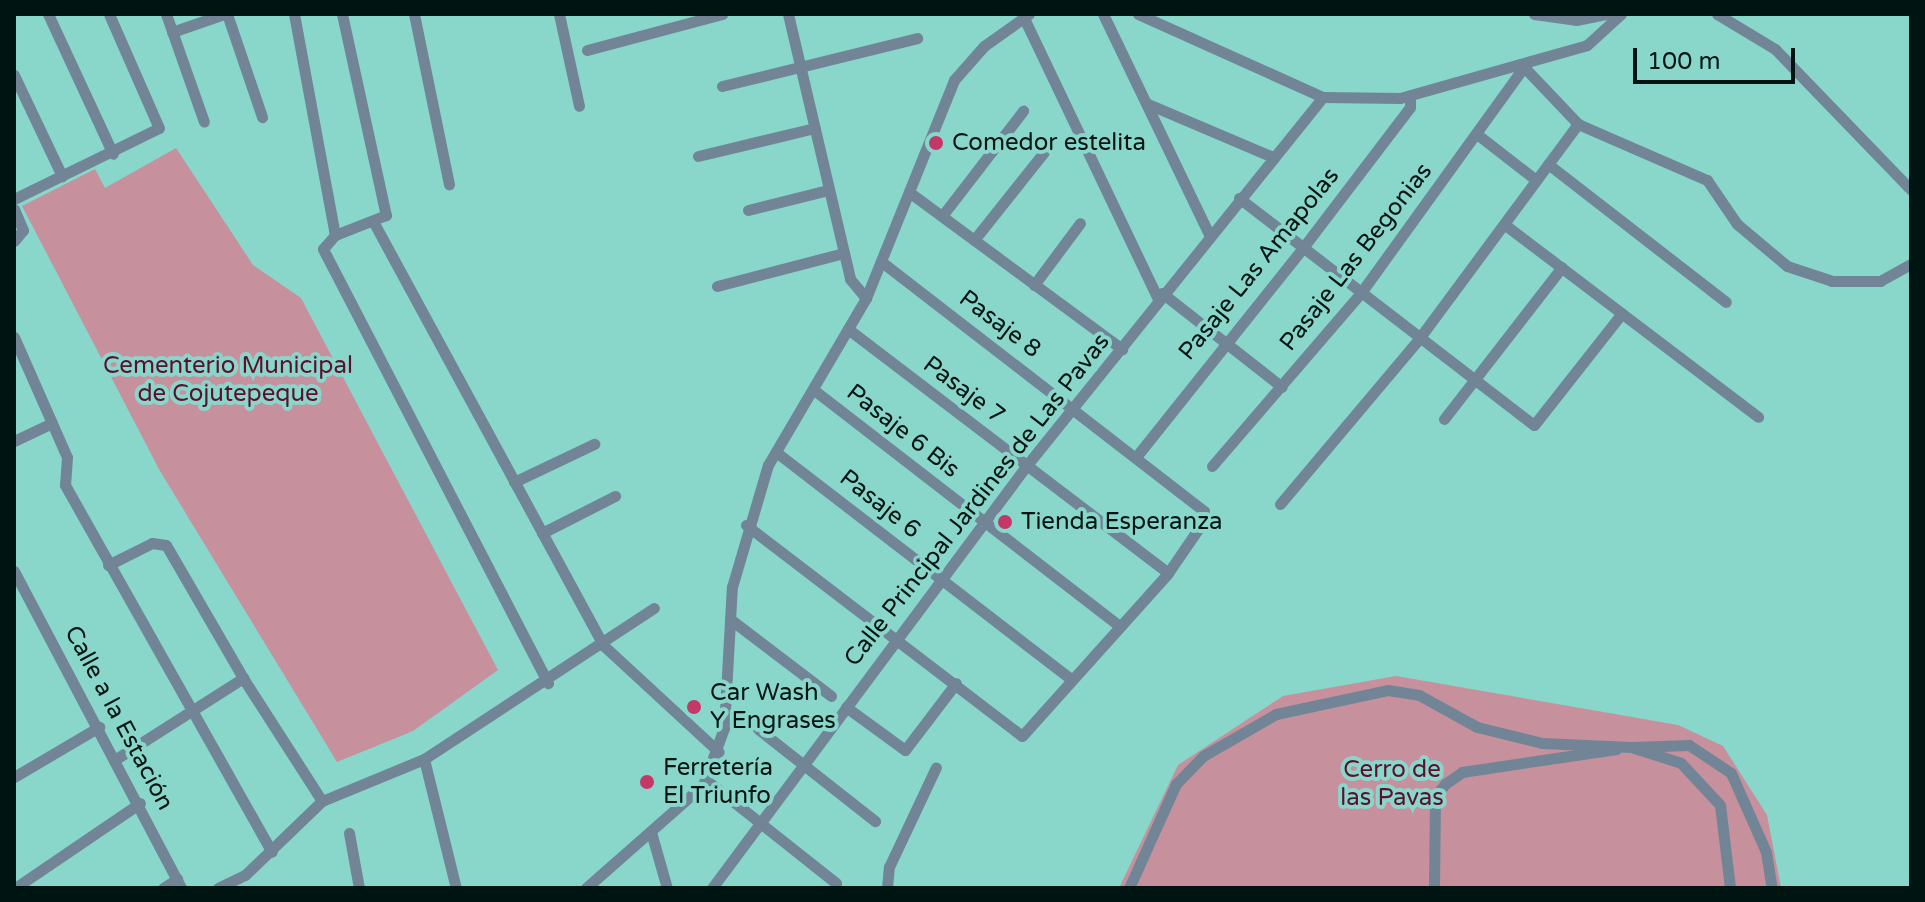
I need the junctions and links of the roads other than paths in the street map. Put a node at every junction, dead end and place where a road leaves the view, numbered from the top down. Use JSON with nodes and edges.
{"nodes":[{"id":1,"x":48,"y":14,"type":"edge"},
{"id":2,"x":109,"y":14,"type":"edge"},
{"id":3,"x":166,"y":14,"type":"edge"},
{"id":4,"x":225,"y":14,"type":"edge"},
{"id":5,"x":294,"y":14,"type":"edge"},
{"id":6,"x":342,"y":14,"type":"edge"},
{"id":7,"x":414,"y":14,"type":"edge"},
{"id":8,"x":559,"y":14,"type":"edge"},
{"id":9,"x":722,"y":14,"type":"edge"},
{"id":10,"x":788,"y":14,"type":"edge"},
{"id":11,"x":1103,"y":14,"type":"edge"},
{"id":12,"x":1138,"y":14,"type":"edge"},
{"id":13,"x":1534,"y":14,"type":"edge"},
{"id":14,"x":1608,"y":14,"type":"edge"},
{"id":15,"x":1621,"y":14,"type":"edge"},
{"id":16,"x":1717,"y":14,"type":"edge"},
{"id":17,"x":1026,"y":15,"type":"edge"},
{"id":18,"x":172,"y":32,"type":"junction"},
{"id":19,"x":917,"y":38,"type":"dead end"},
{"id":20,"x":587,"y":50,"type":"dead end"},
{"id":21,"x":800,"y":67,"type":"junction"},
{"id":22,"x":1524,"y":67,"type":"junction"},
{"id":23,"x":14,"y":75,"type":"edge"},
{"id":24,"x":722,"y":86,"type":"dead end"},
{"id":25,"x":1410,"y":96,"type":"junction"},
{"id":26,"x":1323,"y":97,"type":"junction"},
{"id":27,"x":1148,"y":104,"type":"junction"},
{"id":28,"x":579,"y":106,"type":"dead end"},
{"id":29,"x":1023,"y":111,"type":"dead end"},
{"id":30,"x":262,"y":117,"type":"dead end"},
{"id":31,"x":204,"y":122,"type":"dead end"},
{"id":32,"x":1578,"y":124,"type":"junction"},
{"id":33,"x":815,"y":128,"type":"junction"},
{"id":34,"x":1478,"y":135,"type":"junction"},
{"id":35,"x":1044,"y":152,"type":"dead end"},
{"id":36,"x":113,"y":154,"type":"junction"},
{"id":37,"x":698,"y":156,"type":"dead end"},
{"id":38,"x":1273,"y":157,"type":"junction"},
{"id":39,"x":1548,"y":164,"type":"junction"},
{"id":40,"x":62,"y":176,"type":"junction"},
{"id":41,"x":1536,"y":180,"type":"junction"},
{"id":42,"x":449,"y":184,"type":"dead end"},
{"id":43,"x":828,"y":190,"type":"junction"},
{"id":44,"x":1911,"y":190,"type":"edge"},
{"id":45,"x":909,"y":192,"type":"junction"},
{"id":46,"x":1239,"y":198,"type":"junction"},
{"id":47,"x":14,"y":199,"type":"edge"},
{"id":48,"x":14,"y":209,"type":"edge"},
{"id":49,"x":748,"y":210,"type":"dead end"},
{"id":50,"x":942,"y":216,"type":"junction"},
{"id":51,"x":374,"y":223,"type":"junction"},
{"id":52,"x":1080,"y":223,"type":"dead end"},
{"id":53,"x":1504,"y":224,"type":"junction"},
{"id":54,"x":1209,"y":234,"type":"junction"},
{"id":55,"x":335,"y":235,"type":"junction"},
{"id":56,"x":974,"y":240,"type":"junction"},
{"id":57,"x":14,"y":241,"type":"edge"},
{"id":58,"x":1302,"y":249,"type":"junction"},
{"id":59,"x":844,"y":253,"type":"junction"},
{"id":60,"x":882,"y":262,"type":"junction"},
{"id":61,"x":1911,"y":264,"type":"edge"},
{"id":62,"x":1562,"y":267,"type":"junction"},
{"id":63,"x":1034,"y":285,"type":"junction"},
{"id":64,"x":717,"y":286,"type":"dead end"},
{"id":65,"x":1360,"y":294,"type":"junction"},
{"id":66,"x":1160,"y":296,"type":"junction"},
{"id":67,"x":866,"y":298,"type":"junction"},
{"id":68,"x":1726,"y":302,"type":"dead end"},
{"id":69,"x":1622,"y":313,"type":"junction"},
{"id":70,"x":848,"y":329,"type":"junction"},
{"id":71,"x":14,"y":337,"type":"edge"},
{"id":72,"x":1418,"y":340,"type":"junction"},
{"id":73,"x":1224,"y":342,"type":"junction"},
{"id":74,"x":1122,"y":349,"type":"junction"},
{"id":75,"x":19,"y":364,"type":"edge"},
{"id":76,"x":1476,"y":381,"type":"junction"},
{"id":77,"x":1282,"y":387,"type":"junction"},
{"id":78,"x":814,"y":390,"type":"junction"},
{"id":79,"x":1078,"y":410,"type":"junction"},
{"id":80,"x":1758,"y":417,"type":"dead end"},
{"id":81,"x":1444,"y":419,"type":"dead end"},
{"id":82,"x":52,"y":423,"type":"junction"},
{"id":83,"x":14,"y":441,"type":"edge"},
{"id":84,"x":594,"y":444,"type":"dead end"},
{"id":85,"x":776,"y":452,"type":"junction"},
{"id":86,"x":1136,"y":457,"type":"junction"},
{"id":87,"x":1027,"y":465,"type":"junction"},
{"id":88,"x":1212,"y":466,"type":"dead end"},
{"id":89,"x":514,"y":482,"type":"junction"},
{"id":90,"x":615,"y":496,"type":"dead end"},
{"id":91,"x":1280,"y":504,"type":"dead end"},
{"id":92,"x":984,"y":522,"type":"junction"},
{"id":93,"x":746,"y":525,"type":"junction"},
{"id":94,"x":542,"y":533,"type":"junction"},
{"id":95,"x":108,"y":565,"type":"junction"},
{"id":96,"x":14,"y":571,"type":"edge"},
{"id":97,"x":1168,"y":573,"type":"junction"},
{"id":98,"x":941,"y":578,"type":"junction"},
{"id":99,"x":18,"y":588,"type":"edge"},
{"id":100,"x":654,"y":608,"type":"dead end"},
{"id":101,"x":730,"y":619,"type":"junction"},
{"id":102,"x":1117,"y":624,"type":"junction"},
{"id":103,"x":898,"y":637,"type":"junction"},
{"id":104,"x":604,"y":646,"type":"junction"},
{"id":105,"x":1071,"y":679,"type":"junction"},
{"id":106,"x":244,"y":680,"type":"junction"},
{"id":107,"x":548,"y":683,"type":"junction"},
{"id":108,"x":956,"y":683,"type":"junction"},
{"id":109,"x":831,"y":696,"type":"dead end"},
{"id":110,"x":846,"y":707,"type":"junction"},
{"id":111,"x":190,"y":718,"type":"junction"},
{"id":112,"x":99,"y":727,"type":"junction"},
{"id":113,"x":758,"y":729,"type":"dead end"},
{"id":114,"x":1631,"y":747,"type":"junction"},
{"id":115,"x":719,"y":752,"type":"junction"},
{"id":116,"x":116,"y":759,"type":"junction"},
{"id":117,"x":424,"y":759,"type":"junction"},
{"id":118,"x":804,"y":764,"type":"junction"},
{"id":119,"x":936,"y":767,"type":"dead end"},
{"id":120,"x":14,"y":777,"type":"edge"},
{"id":121,"x":706,"y":780,"type":"junction"},
{"id":122,"x":322,"y":801,"type":"junction"},
{"id":123,"x":140,"y":803,"type":"junction"},
{"id":124,"x":875,"y":821,"type":"dead end"},
{"id":125,"x":761,"y":822,"type":"junction"},
{"id":126,"x":651,"y":832,"type":"junction"},
{"id":127,"x":349,"y":833,"type":"dead end"},
{"id":128,"x":272,"y":852,"type":"junction"},
{"id":129,"x":836,"y":883,"type":"dead end"},
{"id":130,"x":179,"y":884,"type":"edge"},
{"id":131,"x":716,"y":884,"type":"edge"},
{"id":132,"x":15,"y":888,"type":"edge"},
{"id":133,"x":163,"y":888,"type":"edge"},
{"id":134,"x":218,"y":888,"type":"edge"},
{"id":135,"x":359,"y":888,"type":"edge"},
{"id":136,"x":456,"y":888,"type":"edge"},
{"id":137,"x":586,"y":888,"type":"edge"},
{"id":138,"x":667,"y":888,"type":"edge"},
{"id":139,"x":729,"y":888,"type":"edge"},
{"id":140,"x":887,"y":888,"type":"edge"},
{"id":141,"x":1129,"y":888,"type":"edge"},
{"id":142,"x":1434,"y":888,"type":"edge"},
{"id":143,"x":1730,"y":888,"type":"edge"},
{"id":144,"x":1772,"y":888,"type":"edge"}],
"edges":[{"from":1,"to":36,"type":"street"},
{"from":2,"to":36,"type":"street"},
{"from":3,"to":18,"type":"street"},
{"from":4,"to":18,"type":"street"},
{"from":4,"to":30,"type":"street"},
{"from":5,"to":55,"type":"street"},
{"from":6,"to":51,"type":"street"},
{"from":7,"to":42,"type":"street"},
{"from":8,"to":28,"type":"street"},
{"from":9,"to":20,"type":"street"},
{"from":10,"to":21,"type":"street"},
{"from":11,"to":27,"type":"street"},
{"from":12,"to":26,"type":"street"},
{"from":13,"to":14,"type":"street"},
{"from":15,"to":22,"type":"street"},
{"from":16,"to":44,"type":"street"},
{"from":17,"to":45,"type":"street"},
{"from":17,"to":66,"type":"street"},
{"from":18,"to":31,"type":"street"},
{"from":19,"to":21,"type":"street"},
{"from":21,"to":24,"type":"street"},
{"from":21,"to":33,"type":"street"},
{"from":22,"to":25,"type":"street"},
{"from":22,"to":32,"type":"street"},
{"from":22,"to":34,"type":"street","name":"Pasaje Las Begonias"},
{"from":23,"to":40,"type":"street"},
{"from":25,"to":26,"type":"street"},
{"from":25,"to":58,"type":"street","name":"Pasaje Las Amapolas"},
{"from":26,"to":38,"type":"street","name":"Calle Principal Jardines de Las Pavas"},
{"from":27,"to":38,"type":"street"},
{"from":27,"to":54,"type":"street"},
{"from":29,"to":50,"type":"street"},
{"from":32,"to":39,"type":"street"},
{"from":32,"to":61,"type":"street"},
{"from":33,"to":37,"type":"street"},
{"from":33,"to":43,"type":"street"},
{"from":34,"to":41,"type":"street"},
{"from":34,"to":65,"type":"street","name":"Pasaje Las Begonias"},
{"from":35,"to":56,"type":"street"},
{"from":36,"to":40,"type":"street"},
{"from":38,"to":46,"type":"street","name":"Calle Principal Jardines de Las Pavas"},
{"from":39,"to":41,"type":"street"},
{"from":39,"to":68,"type":"street"},
{"from":40,"to":47,"type":"street"},
{"from":41,"to":53,"type":"street"},
{"from":43,"to":49,"type":"street"},
{"from":43,"to":59,"type":"street"},
{"from":45,"to":50,"type":"street"},
{"from":45,"to":60,"type":"street"},
{"from":46,"to":54,"type":"street","name":"Calle Principal Jardines de Las Pavas"},
{"from":46,"to":58,"type":"street"},
{"from":48,"to":57,"type":"street"},
{"from":50,"to":56,"type":"street"},
{"from":51,"to":55,"type":"street"},
{"from":51,"to":89,"type":"street"},
{"from":52,"to":63,"type":"street"},
{"from":53,"to":62,"type":"street"},
{"from":53,"to":72,"type":"street"},
{"from":54,"to":66,"type":"street","name":"Calle Principal Jardines de Las Pavas"},
{"from":55,"to":107,"type":"street"},
{"from":56,"to":63,"type":"street"},
{"from":58,"to":65,"type":"street"},
{"from":58,"to":73,"type":"street","name":"Pasaje Las Amapolas"},
{"from":59,"to":64,"type":"street"},
{"from":59,"to":67,"type":"street"},
{"from":60,"to":67,"type":"street"},
{"from":60,"to":79,"type":"street","name":"Pasaje 8"},
{"from":62,"to":69,"type":"street"},
{"from":62,"to":76,"type":"street"},
{"from":63,"to":74,"type":"street"},
{"from":65,"to":72,"type":"street"},
{"from":65,"to":77,"type":"street","name":"Pasaje Las Begonias"},
{"from":66,"to":73,"type":"street"},
{"from":66,"to":74,"type":"street","name":"Calle Principal Jardines de Las Pavas"},
{"from":67,"to":70,"type":"street"},
{"from":69,"to":76,"type":"street"},
{"from":69,"to":80,"type":"street"},
{"from":70,"to":78,"type":"street"},
{"from":70,"to":87,"type":"street","name":"Pasaje 7"},
{"from":71,"to":75,"type":"street"},
{"from":72,"to":76,"type":"street"},
{"from":72,"to":91,"type":"street"},
{"from":73,"to":77,"type":"street"},
{"from":73,"to":86,"type":"street","name":"Pasaje Las Amapolas"},
{"from":74,"to":79,"type":"street","name":"Calle Principal Jardines de Las Pavas"},
{"from":75,"to":82,"type":"street"},
{"from":76,"to":81,"type":"street"},
{"from":77,"to":88,"type":"street","name":"Pasaje Las Begonias"},
{"from":78,"to":85,"type":"street"},
{"from":78,"to":92,"type":"street","name":"Pasaje 6 Bis"},
{"from":79,"to":86,"type":"street","name":"Pasaje 8"},
{"from":79,"to":87,"type":"street","name":"Calle Principal Jardines de Las Pavas"},
{"from":82,"to":83,"type":"street"},
{"from":82,"to":95,"type":"street"},
{"from":84,"to":89,"type":"street"},
{"from":85,"to":93,"type":"street"},
{"from":85,"to":98,"type":"street","name":"Pasaje 6"},
{"from":86,"to":97,"type":"street","name":"Pasaje 8"},
{"from":87,"to":92,"type":"street","name":"Calle Principal Jardines de Las Pavas"},
{"from":87,"to":97,"type":"street","name":"Pasaje 7"},
{"from":89,"to":94,"type":"street"},
{"from":90,"to":94,"type":"street"},
{"from":92,"to":98,"type":"street","name":"Calle Principal Jardines de Las Pavas"},
{"from":92,"to":102,"type":"street","name":"Pasaje 6 Bis"},
{"from":93,"to":101,"type":"street"},
{"from":93,"to":103,"type":"street"},
{"from":94,"to":104,"type":"street"},
{"from":95,"to":106,"type":"street"},
{"from":95,"to":111,"type":"street"},
{"from":96,"to":99,"type":"street","name":"Calle a la Estación"},
{"from":97,"to":102,"type":"street"},
{"from":98,"to":103,"type":"street","name":"Calle Principal Jardines de Las Pavas"},
{"from":98,"to":105,"type":"street","name":"Pasaje 6"},
{"from":99,"to":112,"type":"street","name":"Calle a la Estación"},
{"from":100,"to":104,"type":"street"},
{"from":101,"to":109,"type":"street"},
{"from":101,"to":115,"type":"street"},
{"from":102,"to":105,"type":"street"},
{"from":103,"to":108,"type":"street"},
{"from":103,"to":110,"type":"street","name":"Calle Principal Jardines de Las Pavas"},
{"from":104,"to":107,"type":"street"},
{"from":104,"to":115,"type":"street"},
{"from":105,"to":108,"type":"street"},
{"from":106,"to":111,"type":"street"},
{"from":106,"to":122,"type":"street"},
{"from":107,"to":117,"type":"street"},
{"from":108,"to":110,"type":"street"},
{"from":110,"to":118,"type":"street","name":"Calle Principal Jardines de Las Pavas"},
{"from":111,"to":116,"type":"street"},
{"from":111,"to":128,"type":"street"},
{"from":112,"to":116,"type":"street","name":"Calle a la Estación"},
{"from":112,"to":120,"type":"street"},
{"from":113,"to":118,"type":"street"},
{"from":114,"to":141,"type":"street"},
{"from":114,"to":142,"type":"street"},
{"from":114,"to":143,"type":"street"},
{"from":114,"to":144,"type":"street"},
{"from":115,"to":121,"type":"street"},
{"from":116,"to":123,"type":"street","name":"Calle a la Estación"},
{"from":117,"to":122,"type":"street"},
{"from":117,"to":136,"type":"street"},
{"from":118,"to":124,"type":"street"},
{"from":118,"to":125,"type":"street","name":"Calle Principal Jardines de Las Pavas"},
{"from":119,"to":140,"type":"street"},
{"from":121,"to":125,"type":"street"},
{"from":121,"to":126,"type":"street"},
{"from":122,"to":128,"type":"street"},
{"from":123,"to":130,"type":"street","name":"Calle a la Estación"},
{"from":123,"to":132,"type":"street"},
{"from":125,"to":129,"type":"street"},
{"from":125,"to":131,"type":"street","name":"Calle Principal Jardines de Las Pavas"},
{"from":126,"to":137,"type":"street"},
{"from":126,"to":138,"type":"street"},
{"from":127,"to":135,"type":"street"},
{"from":128,"to":134,"type":"street"},
{"from":130,"to":133,"type":"street"},
{"from":131,"to":139,"type":"street"}]}
